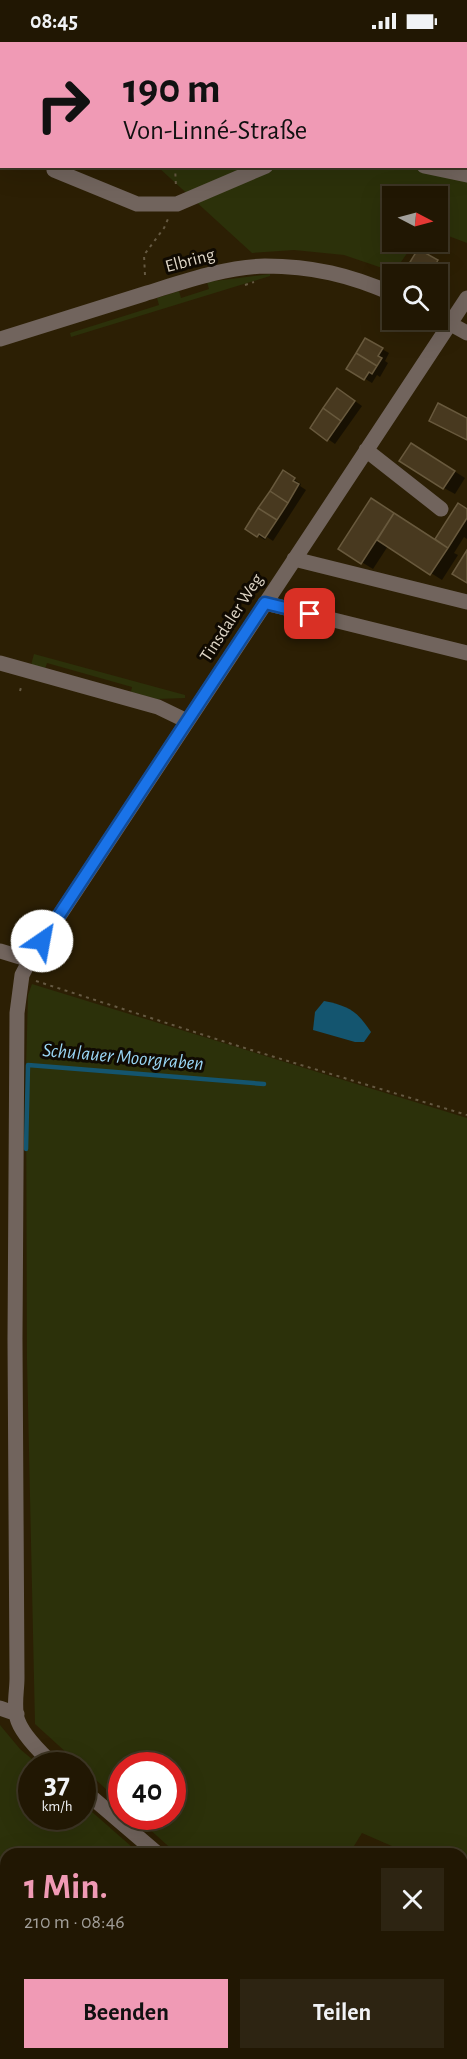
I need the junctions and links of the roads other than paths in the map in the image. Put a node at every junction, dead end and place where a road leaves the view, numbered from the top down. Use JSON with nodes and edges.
{"nodes":[{"id":1,"x":261,"y":168,"type":"edge"},
{"id":2,"x":434,"y":168,"type":"edge"},
{"id":3,"x":54,"y":170,"type":"dead end"},
{"id":4,"x":467,"y":175,"type":"edge"},
{"id":5,"x":382,"y":290,"type":"edge"},
{"id":6,"x":467,"y":298,"type":"edge"},
{"id":7,"x":448,"y":316,"type":"edge"},
{"id":8,"x":448,"y":322,"type":"edge"},
{"id":9,"x":438,"y":330,"type":"edge"},
{"id":10,"x":467,"y":333,"type":"edge"},
{"id":11,"x":0,"y":339,"type":"edge"},
{"id":12,"x":366,"y":450,"type":"junction"},
{"id":13,"x":441,"y":509,"type":"dead end"},
{"id":14,"x":294,"y":559,"type":"junction"},
{"id":15,"x":467,"y":602,"type":"edge"},
{"id":16,"x":265,"y":603,"type":"junction"},
{"id":17,"x":467,"y":653,"type":"edge"},
{"id":18,"x":0,"y":663,"type":"edge"},
{"id":19,"x":187,"y":721,"type":"junction"},
{"id":20,"x":0,"y":951,"type":"edge"},
{"id":21,"x":30,"y":960,"type":"junction"},
{"id":22,"x":0,"y":1708,"type":"edge"},
{"id":23,"x":17,"y":1714,"type":"junction"},
{"id":24,"x":40,"y":1752,"type":"edge"},
{"id":25,"x":96,"y":1801,"type":"edge"},
{"id":26,"x":151,"y":1848,"type":"edge"}],
"edges":[{"from":1,"to":3,"type":"street"},
{"from":2,"to":4,"type":"street"},
{"from":5,"to":11,"type":"street","name":"Elbring"},
{"from":6,"to":7,"type":"street","name":"Tinsdaler Weg"},
{"from":8,"to":10,"type":"street"},
{"from":9,"to":12,"type":"street","name":"Tinsdaler Weg"},
{"from":12,"to":13,"type":"street"},
{"from":12,"to":14,"type":"street","name":"Tinsdaler Weg"},
{"from":14,"to":15,"type":"street"},
{"from":14,"to":16,"type":"street","name":"Tinsdaler Weg"},
{"from":16,"to":17,"type":"street"},
{"from":16,"to":19,"type":"street","name":"Tinsdaler Weg"},
{"from":18,"to":19,"type":"street"},
{"from":19,"to":21,"type":"street","name":"Tinsdaler Weg"},
{"from":20,"to":21,"type":"street"},
{"from":21,"to":23,"type":"street","name":"Tinsdaler Weg"},
{"from":22,"to":23,"type":"street"},
{"from":23,"to":24,"type":"street"},
{"from":25,"to":26,"type":"street"}]}
